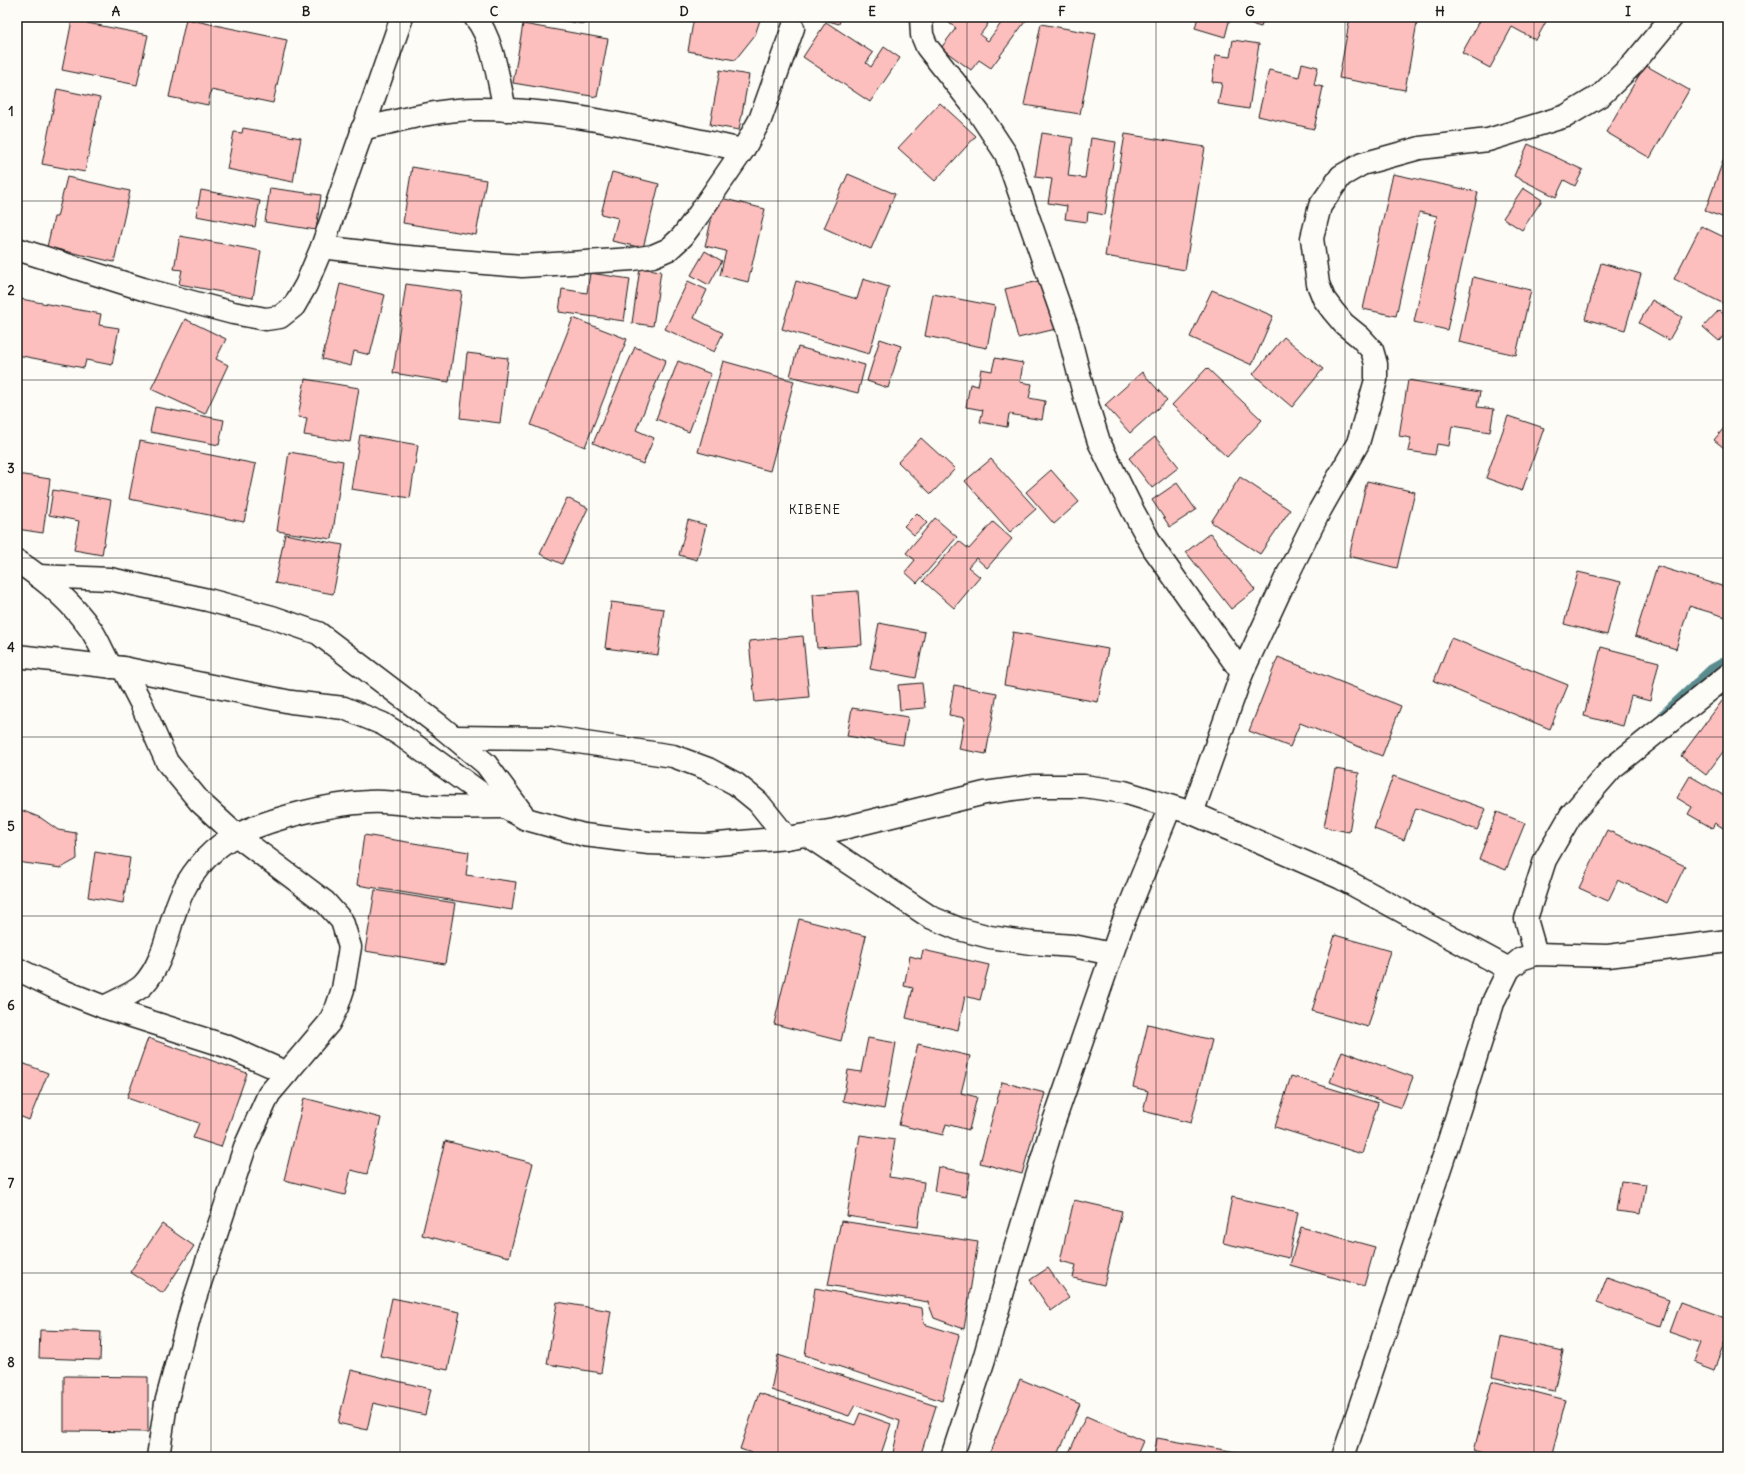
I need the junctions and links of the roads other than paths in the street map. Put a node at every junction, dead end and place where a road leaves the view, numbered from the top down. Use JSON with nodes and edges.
{"nodes":[{"id":1,"x":402,"y":17,"type":"edge"},
{"id":2,"x":475,"y":17,"type":"edge"},
{"id":3,"x":921,"y":17,"type":"edge"},
{"id":4,"x":1672,"y":17,"type":"edge"},
{"id":5,"x":793,"y":28,"type":"dead end"},
{"id":6,"x":505,"y":110,"type":"junction"},
{"id":7,"x":362,"y":128,"type":"junction"},
{"id":8,"x":743,"y":150,"type":"junction"},
{"id":9,"x":322,"y":247,"type":"junction"},
{"id":10,"x":17,"y":250,"type":"edge"},
{"id":11,"x":17,"y":561,"type":"edge"},
{"id":12,"x":38,"y":576,"type":"junction"},
{"id":13,"x":17,"y":656,"type":"edge"},
{"id":14,"x":117,"y":667,"type":"junction"},
{"id":15,"x":1242,"y":673,"type":"junction"},
{"id":16,"x":1728,"y":674,"type":"edge"},
{"id":17,"x":454,"y":737,"type":"junction"},
{"id":18,"x":1170,"y":806,"type":"junction"},
{"id":19,"x":505,"y":807,"type":"junction"},
{"id":20,"x":1192,"y":813,"type":"junction"},
{"id":21,"x":526,"y":819,"type":"junction"},
{"id":22,"x":236,"y":835,"type":"junction"},
{"id":23,"x":797,"y":836,"type":"junction"},
{"id":24,"x":1728,"y":940,"type":"edge"},
{"id":25,"x":1112,"y":954,"type":"junction"},
{"id":26,"x":1536,"y":954,"type":"junction"},
{"id":27,"x":17,"y":969,"type":"edge"},
{"id":28,"x":1509,"y":969,"type":"junction"},
{"id":29,"x":104,"y":1007,"type":"junction"},
{"id":30,"x":287,"y":1073,"type":"junction"},
{"id":31,"x":158,"y":1457,"type":"edge"},
{"id":32,"x":952,"y":1457,"type":"edge"},
{"id":33,"x":1343,"y":1457,"type":"edge"}],
"edges":[{"from":1,"to":7,"type":"street"},
{"from":2,"to":6,"type":"street"},
{"from":3,"to":15,"type":"street"},
{"from":4,"to":15,"type":"street"},
{"from":5,"to":8,"type":"street"},
{"from":6,"to":7,"type":"street"},
{"from":6,"to":8,"type":"street"},
{"from":7,"to":9,"type":"street"},
{"from":8,"to":9,"type":"street"},
{"from":9,"to":10,"type":"street"},
{"from":11,"to":12,"type":"street"},
{"from":12,"to":14,"type":"street"},
{"from":12,"to":17,"type":"street"},
{"from":13,"to":14,"type":"street"},
{"from":14,"to":19,"type":"street"},
{"from":14,"to":22,"type":"street"},
{"from":15,"to":20,"type":"street"},
{"from":16,"to":26,"type":"street"},
{"from":17,"to":21,"type":"street"},
{"from":17,"to":23,"type":"street"},
{"from":18,"to":20,"type":"street"},
{"from":18,"to":23,"type":"street"},
{"from":18,"to":25,"type":"street"},
{"from":19,"to":21,"type":"street"},
{"from":19,"to":22,"type":"street"},
{"from":20,"to":28,"type":"street"},
{"from":21,"to":23,"type":"street"},
{"from":22,"to":29,"type":"street"},
{"from":22,"to":30,"type":"street"},
{"from":23,"to":25,"type":"street"},
{"from":24,"to":26,"type":"street"},
{"from":25,"to":32,"type":"street"},
{"from":26,"to":28,"type":"street"},
{"from":27,"to":29,"type":"street"},
{"from":28,"to":33,"type":"street"},
{"from":29,"to":30,"type":"street"},
{"from":30,"to":31,"type":"street"}]}
